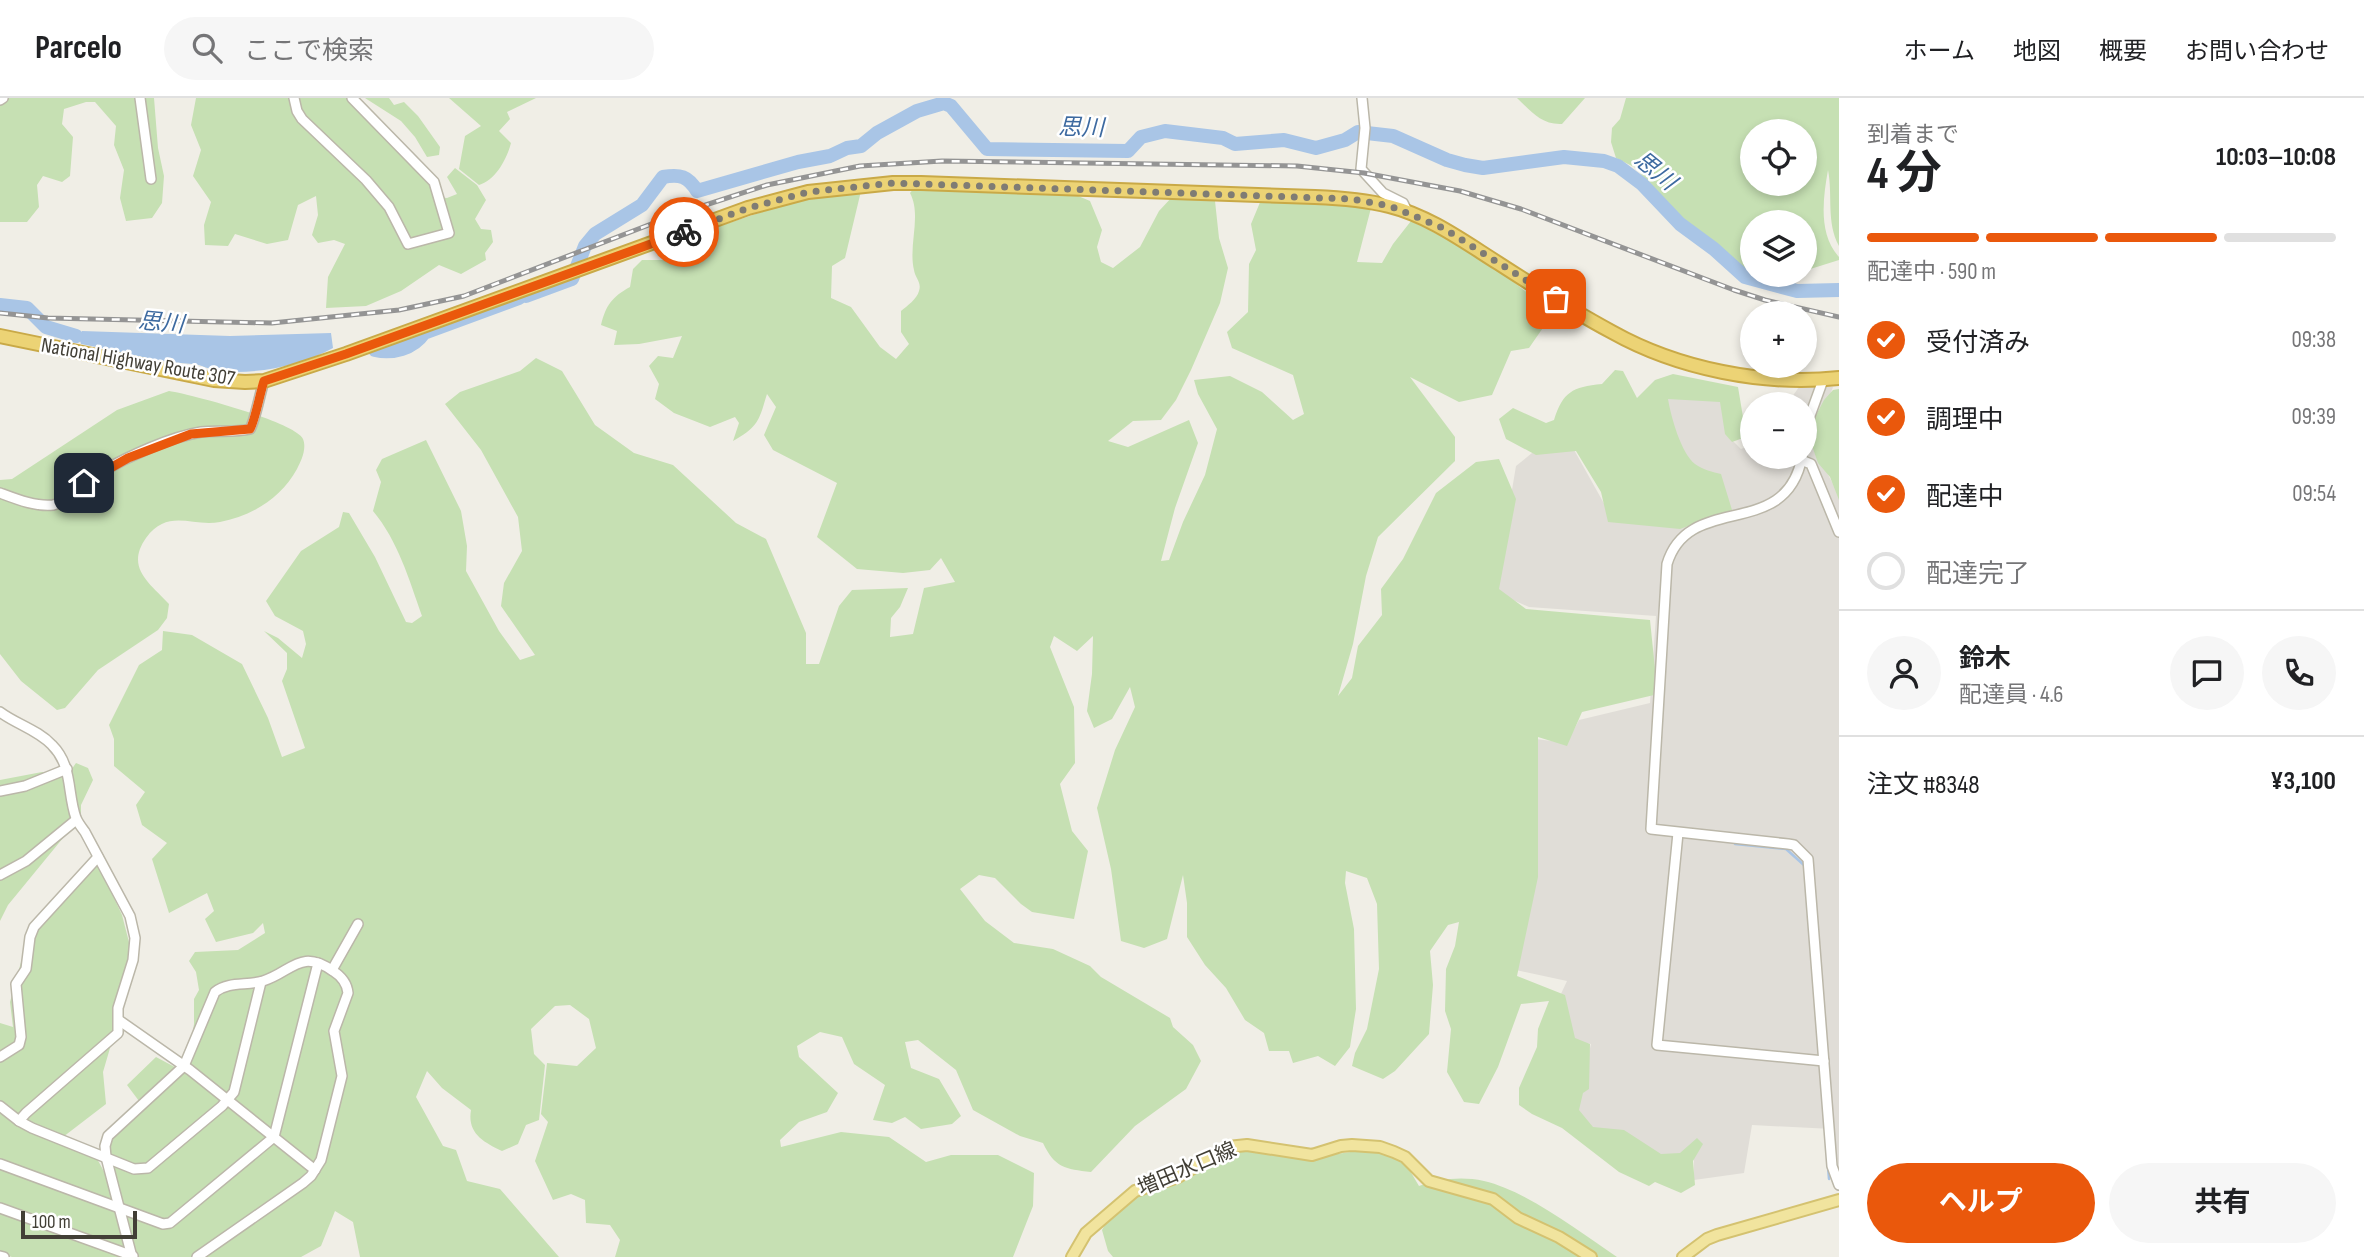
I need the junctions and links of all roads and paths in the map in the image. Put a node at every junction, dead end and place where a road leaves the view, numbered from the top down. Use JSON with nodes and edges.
{"nodes":[{"id":1,"x":140,"y":98,"type":"edge"},
{"id":2,"x":294,"y":98,"type":"edge"},
{"id":3,"x":352,"y":98,"type":"edge"},
{"id":4,"x":1362,"y":98,"type":"edge"},
{"id":5,"x":151,"y":179,"type":"dead end"},
{"id":6,"x":1408,"y":213,"type":"junction"},
{"id":7,"x":0,"y":336,"type":"edge"},
{"id":8,"x":1839,"y":378,"type":"edge"},
{"id":9,"x":1823,"y":380,"type":"junction"},
{"id":10,"x":264,"y":381,"type":"junction"},
{"id":11,"x":1817,"y":396,"type":"edge"},
{"id":12,"x":1798,"y":469,"type":"edge"},
{"id":13,"x":1813,"y":469,"type":"edge"},
{"id":14,"x":0,"y":493,"type":"edge"},
{"id":15,"x":1839,"y":532,"type":"edge"},
{"id":16,"x":3,"y":718,"type":"edge"},
{"id":17,"x":67,"y":769,"type":"junction"},
{"id":18,"x":0,"y":792,"type":"edge"},
{"id":19,"x":76,"y":820,"type":"junction"},
{"id":20,"x":1678,"y":833,"type":"junction"},
{"id":21,"x":99,"y":857,"type":"junction"},
{"id":22,"x":0,"y":875,"type":"edge"},
{"id":23,"x":358,"y":924,"type":"dead end"},
{"id":24,"x":318,"y":963,"type":"junction"},
{"id":25,"x":332,"y":970,"type":"junction"},
{"id":26,"x":261,"y":982,"type":"junction"},
{"id":27,"x":120,"y":1021,"type":"junction"},
{"id":28,"x":0,"y":1057,"type":"edge"},
{"id":29,"x":1824,"y":1061,"type":"junction"},
{"id":30,"x":184,"y":1066,"type":"junction"},
{"id":31,"x":228,"y":1100,"type":"junction"},
{"id":32,"x":0,"y":1106,"type":"edge"},
{"id":33,"x":19,"y":1121,"type":"junction"},
{"id":34,"x":274,"y":1137,"type":"junction"},
{"id":35,"x":106,"y":1157,"type":"junction"},
{"id":36,"x":0,"y":1164,"type":"edge"},
{"id":37,"x":315,"y":1170,"type":"junction"},
{"id":38,"x":1839,"y":1185,"type":"edge"},
{"id":39,"x":1839,"y":1200,"type":"edge"},
{"id":40,"x":118,"y":1206,"type":"junction"},
{"id":41,"x":0,"y":1208,"type":"edge"},
{"id":42,"x":133,"y":1257,"type":"edge"},
{"id":43,"x":197,"y":1257,"type":"edge"},
{"id":44,"x":1072,"y":1257,"type":"edge"},
{"id":45,"x":1591,"y":1257,"type":"edge"},
{"id":46,"x":1683,"y":1257,"type":"edge"}],
"edges":[{"from":1,"to":5,"type":"street"},
{"from":2,"to":3,"type":"street"},
{"from":4,"to":6,"type":"street"},
{"from":6,"to":9,"type":"highway","name":"National Highway Route 307"},
{"from":6,"to":10,"type":"highway","name":"National Highway Route 307"},
{"from":7,"to":10,"type":"highway","name":"National Highway Route 307"},
{"from":8,"to":9,"type":"highway","name":"National Highway Route 307"},
{"from":9,"to":11,"type":"street"},
{"from":10,"to":14,"type":"street"},
{"from":12,"to":20,"type":"street"},
{"from":13,"to":15,"type":"street"},
{"from":16,"to":17,"type":"street"},
{"from":17,"to":18,"type":"street"},
{"from":17,"to":19,"type":"street"},
{"from":19,"to":21,"type":"street"},
{"from":19,"to":22,"type":"street"},
{"from":20,"to":29,"type":"street"},
{"from":20,"to":29,"type":"street"},
{"from":21,"to":27,"type":"street"},
{"from":21,"to":28,"type":"street"},
{"from":23,"to":25,"type":"street"},
{"from":24,"to":25,"type":"street"},
{"from":24,"to":26,"type":"street"},
{"from":24,"to":34,"type":"street"},
{"from":25,"to":37,"type":"street"},
{"from":26,"to":30,"type":"street"},
{"from":26,"to":31,"type":"street"},
{"from":27,"to":30,"type":"street"},
{"from":27,"to":33,"type":"street"},
{"from":29,"to":38,"type":"street"},
{"from":30,"to":31,"type":"street"},
{"from":30,"to":35,"type":"street"},
{"from":31,"to":34,"type":"street"},
{"from":31,"to":35,"type":"street"},
{"from":32,"to":33,"type":"street"},
{"from":33,"to":35,"type":"street"},
{"from":34,"to":37,"type":"street"},
{"from":34,"to":40,"type":"street"},
{"from":35,"to":40,"type":"street"},
{"from":36,"to":40,"type":"street"},
{"from":37,"to":43,"type":"street"},
{"from":39,"to":46,"type":"main road"},
{"from":40,"to":42,"type":"street"},
{"from":41,"to":42,"type":"street"},
{"from":44,"to":45,"type":"main road","name":"増田水口線"}]}
